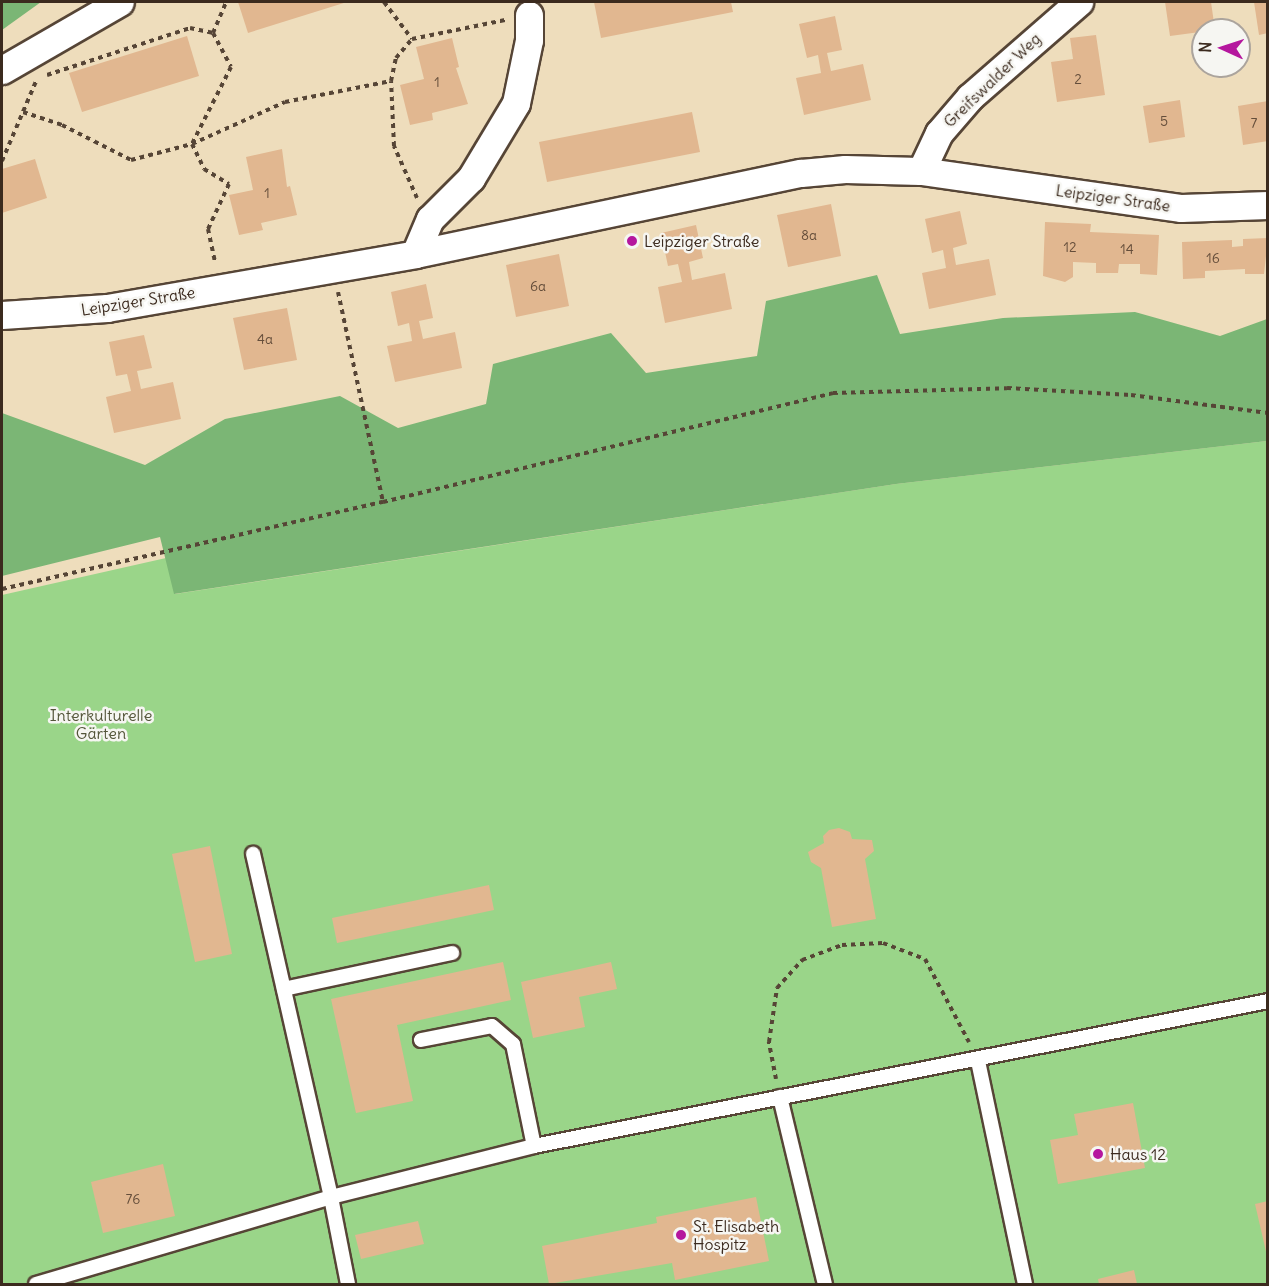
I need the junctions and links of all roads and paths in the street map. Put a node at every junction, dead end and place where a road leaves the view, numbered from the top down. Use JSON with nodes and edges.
{"nodes":[{"id":1,"x":120,"y":2,"type":"edge"},
{"id":2,"x":226,"y":2,"type":"edge"},
{"id":3,"x":384,"y":2,"type":"edge"},
{"id":4,"x":1079,"y":2,"type":"edge"},
{"id":5,"x":529,"y":15,"type":"dead end"},
{"id":6,"x":495,"y":22,"type":"dead end"},
{"id":7,"x":213,"y":33,"type":"junction"},
{"id":8,"x":412,"y":39,"type":"junction"},
{"id":9,"x":2,"y":70,"type":"edge"},
{"id":10,"x":391,"y":81,"type":"junction"},
{"id":11,"x":23,"y":112,"type":"junction"},
{"id":12,"x":192,"y":144,"type":"junction"},
{"id":13,"x":2,"y":161,"type":"edge"},
{"id":14,"x":921,"y":171,"type":"junction"},
{"id":15,"x":1268,"y":205,"type":"edge"},
{"id":16,"x":430,"y":219,"type":"junction"},
{"id":17,"x":415,"y":254,"type":"junction"},
{"id":18,"x":333,"y":268,"type":"junction"},
{"id":19,"x":220,"y":288,"type":"junction"},
{"id":20,"x":2,"y":315,"type":"edge"},
{"id":21,"x":1268,"y":413,"type":"edge"},
{"id":22,"x":383,"y":502,"type":"junction"},
{"id":23,"x":2,"y":589,"type":"edge"},
{"id":24,"x":253,"y":854,"type":"dead end"},
{"id":25,"x":452,"y":953,"type":"dead end"},
{"id":26,"x":284,"y":989,"type":"junction"},
{"id":27,"x":1268,"y":1001,"type":"edge"},
{"id":28,"x":421,"y":1040,"type":"dead end"},
{"id":29,"x":978,"y":1061,"type":"junction"},
{"id":30,"x":780,"y":1097,"type":"junction"},
{"id":31,"x":534,"y":1146,"type":"junction"},
{"id":32,"x":331,"y":1197,"type":"junction"},
{"id":33,"x":81,"y":1278,"type":"edge"},
{"id":34,"x":36,"y":1284,"type":"edge"},
{"id":35,"x":348,"y":1284,"type":"edge"},
{"id":36,"x":825,"y":1284,"type":"edge"},
{"id":37,"x":1025,"y":1284,"type":"edge"}],
"edges":[{"from":1,"to":9,"type":"street"},
{"from":2,"to":7,"type":"path"},
{"from":3,"to":8,"type":"path"},
{"from":4,"to":14,"type":"street","name":"Greifswalder Weg"},
{"from":5,"to":16,"type":"street"},
{"from":6,"to":8,"type":"path"},
{"from":7,"to":11,"type":"path"},
{"from":7,"to":12,"type":"path"},
{"from":8,"to":10,"type":"path"},
{"from":10,"to":12,"type":"path"},
{"from":10,"to":16,"type":"path"},
{"from":11,"to":12,"type":"path"},
{"from":11,"to":13,"type":"path"},
{"from":12,"to":19,"type":"path"},
{"from":14,"to":15,"type":"street","name":"Leipziger Straße"},
{"from":14,"to":17,"type":"street","name":"Leipziger Straße"},
{"from":16,"to":17,"type":"street"},
{"from":17,"to":18,"type":"street","name":"Leipziger Straße"},
{"from":18,"to":19,"type":"street","name":"Leipziger Straße"},
{"from":18,"to":22,"type":"path"},
{"from":19,"to":20,"type":"street","name":"Leipziger Straße"},
{"from":21,"to":22,"type":"path"},
{"from":22,"to":23,"type":"path"},
{"from":24,"to":26,"type":"lane"},
{"from":25,"to":26,"type":"lane"},
{"from":26,"to":32,"type":"lane"},
{"from":27,"to":29,"type":"lane"},
{"from":28,"to":31,"type":"lane"},
{"from":29,"to":30,"type":"lane"},
{"from":29,"to":30,"type":"path"},
{"from":29,"to":37,"type":"lane"},
{"from":30,"to":31,"type":"lane"},
{"from":30,"to":36,"type":"lane"},
{"from":31,"to":32,"type":"lane"},
{"from":32,"to":33,"type":"lane"},
{"from":32,"to":35,"type":"lane"},
{"from":33,"to":34,"type":"lane"}]}
